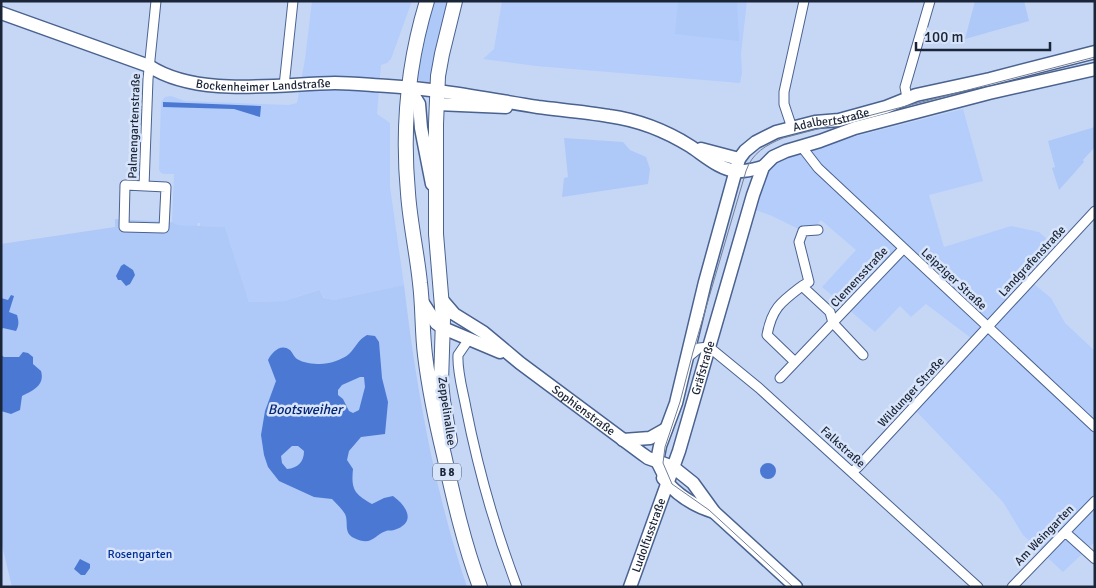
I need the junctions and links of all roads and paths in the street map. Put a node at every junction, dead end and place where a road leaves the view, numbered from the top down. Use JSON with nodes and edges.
{"nodes":[{"id":1,"x":156,"y":1,"type":"edge"},
{"id":2,"x":292,"y":1,"type":"edge"},
{"id":3,"x":427,"y":1,"type":"edge"},
{"id":4,"x":455,"y":1,"type":"edge"},
{"id":5,"x":804,"y":1,"type":"edge"},
{"id":6,"x":930,"y":1,"type":"edge"},
{"id":7,"x":1,"y":13,"type":"edge"},
{"id":8,"x":1095,"y":52,"type":"edge"},
{"id":9,"x":1071,"y":58,"type":"junction"},
{"id":10,"x":149,"y":66,"type":"junction"},
{"id":11,"x":1095,"y":69,"type":"edge"},
{"id":12,"x":1076,"y":72,"type":"junction"},
{"id":13,"x":284,"y":86,"type":"junction"},
{"id":14,"x":409,"y":88,"type":"junction"},
{"id":15,"x":931,"y":93,"type":"junction"},
{"id":16,"x":437,"y":98,"type":"junction"},
{"id":17,"x":907,"y":98,"type":"junction"},
{"id":18,"x":934,"y":108,"type":"junction"},
{"id":19,"x":792,"y":128,"type":"junction"},
{"id":20,"x":689,"y":146,"type":"junction"},
{"id":21,"x":800,"y":146,"type":"junction"},
{"id":22,"x":739,"y":159,"type":"junction"},
{"id":23,"x":763,"y":166,"type":"junction"},
{"id":24,"x":749,"y":170,"type":"junction"},
{"id":25,"x":736,"y":171,"type":"junction"},
{"id":26,"x":144,"y":186,"type":"junction"},
{"id":27,"x":753,"y":195,"type":"junction"},
{"id":28,"x":435,"y":199,"type":"junction"},
{"id":29,"x":1095,"y":212,"type":"edge"},
{"id":30,"x":818,"y":230,"type":"dead end"},
{"id":31,"x":903,"y":249,"type":"junction"},
{"id":32,"x":802,"y":286,"type":"junction"},
{"id":33,"x":442,"y":300,"type":"junction"},
{"id":34,"x":423,"y":303,"type":"junction"},
{"id":35,"x":457,"y":316,"type":"junction"},
{"id":36,"x":441,"y":323,"type":"junction"},
{"id":37,"x":833,"y":323,"type":"junction"},
{"id":38,"x":988,"y":327,"type":"junction"},
{"id":39,"x":469,"y":339,"type":"junction"},
{"id":40,"x":424,"y":342,"type":"junction"},
{"id":41,"x":709,"y":347,"type":"junction"},
{"id":42,"x":863,"y":355,"type":"dead end"},
{"id":43,"x":687,"y":359,"type":"junction"},
{"id":44,"x":795,"y":362,"type":"junction"},
{"id":45,"x":520,"y":363,"type":"junction"},
{"id":46,"x":780,"y":378,"type":"dead end"},
{"id":47,"x":1095,"y":427,"type":"edge"},
{"id":48,"x":666,"y":429,"type":"junction"},
{"id":49,"x":623,"y":440,"type":"junction"},
{"id":50,"x":653,"y":460,"type":"junction"},
{"id":51,"x":673,"y":468,"type":"junction"},
{"id":52,"x":852,"y":472,"type":"junction"},
{"id":53,"x":668,"y":483,"type":"junction"},
{"id":54,"x":1095,"y":501,"type":"edge"},
{"id":55,"x":714,"y":512,"type":"junction"},
{"id":56,"x":1065,"y":532,"type":"junction"},
{"id":57,"x":1095,"y":559,"type":"edge"},
{"id":58,"x":480,"y":587,"type":"edge"},
{"id":59,"x":490,"y":587,"type":"edge"},
{"id":60,"x":516,"y":587,"type":"edge"},
{"id":61,"x":630,"y":587,"type":"edge"},
{"id":62,"x":796,"y":587,"type":"edge"},
{"id":63,"x":978,"y":587,"type":"edge"},
{"id":64,"x":1012,"y":587,"type":"edge"}],
"edges":[{"from":1,"to":10,"type":"street","name":"Palmengartenstraße"},
{"from":2,"to":13,"type":"street"},
{"from":3,"to":14,"type":"main road","number":"B 8"},
{"from":4,"to":16,"type":"main road","number":"B 8"},
{"from":5,"to":19,"type":"street"},
{"from":6,"to":17,"type":"street"},
{"from":7,"to":10,"type":"street","name":"Bockenheimer Landstraße"},
{"from":8,"to":9,"type":"street","name":"Adalbertstraße"},
{"from":9,"to":12,"type":"street"},
{"from":9,"to":15,"type":"street","name":"Adalbertstraße"},
{"from":10,"to":13,"type":"street","name":"Bockenheimer Landstraße"},
{"from":10,"to":26,"type":"street","name":"Palmengartenstraße"},
{"from":11,"to":12,"type":"street","name":"Adalbertstraße"},
{"from":12,"to":18,"type":"street","name":"Adalbertstraße"},
{"from":13,"to":14,"type":"street","name":"Bockenheimer Landstraße"},
{"from":14,"to":16,"type":"street","name":"Bockenheimer Landstraße"},
{"from":14,"to":28,"type":"street"},
{"from":14,"to":34,"type":"main road","name":"Zeppelinallee","number":"B 8"},
{"from":15,"to":17,"type":"street","name":"Adalbertstraße"},
{"from":15,"to":18,"type":"street"},
{"from":16,"to":20,"type":"street","name":"Bockenheimer Landstraße"},
{"from":16,"to":28,"type":"main road","name":"Zeppelinallee","number":"B 8"},
{"from":17,"to":19,"type":"street","name":"Adalbertstraße"},
{"from":18,"to":21,"type":"street","name":"Adalbertstraße"},
{"from":19,"to":22,"type":"street","name":"Adalbertstraße"},
{"from":20,"to":22,"type":"street","name":"Bockenheimer Landstraße"},
{"from":20,"to":25,"type":"street","name":"Bockenheimer Landstraße"},
{"from":21,"to":23,"type":"street","name":"Adalbertstraße"},
{"from":21,"to":31,"type":"street","name":"Leipziger Straße"},
{"from":22,"to":24,"type":"street"},
{"from":22,"to":25,"type":"street","name":"Gräfstraße"},
{"from":23,"to":24,"type":"street","name":"Bockenheimer Landstraße"},
{"from":23,"to":27,"type":"street","name":"Gräfstraße"},
{"from":24,"to":25,"type":"street","name":"Bockenheimer Landstraße"},
{"from":24,"to":27,"type":"street","name":"Gräfstraße"},
{"from":25,"to":43,"type":"street","name":"Gräfstraße"},
{"from":26,"to":26,"type":"street","name":"Palmengartenstraße"},
{"from":27,"to":41,"type":"street","name":"Gräfstraße"},
{"from":28,"to":33,"type":"main road","name":"Zeppelinallee","number":"B 8"},
{"from":29,"to":38,"type":"street","name":"Landgrafenstraße"},
{"from":30,"to":32,"type":"street"},
{"from":31,"to":37,"type":"street","name":"Clemensstraße"},
{"from":31,"to":38,"type":"street","name":"Leipziger Straße"},
{"from":32,"to":37,"type":"street","name":"Clemensstraße"},
{"from":32,"to":44,"type":"street"},
{"from":33,"to":35,"type":"street","name":"Sophienstraße"},
{"from":33,"to":36,"type":"main road","name":"Zeppelinallee","number":"B 8"},
{"from":34,"to":36,"type":"street"},
{"from":34,"to":40,"type":"main road","name":"Zeppelinallee","number":"B 8"},
{"from":35,"to":36,"type":"street"},
{"from":35,"to":45,"type":"street","name":"Sophienstraße"},
{"from":36,"to":39,"type":"street","name":"Sophienstraße"},
{"from":36,"to":40,"type":"street"},
{"from":36,"to":59,"type":"main road","name":"Zeppelinallee","number":"B 8"},
{"from":37,"to":42,"type":"street","name":"Clemensstraße"},
{"from":37,"to":44,"type":"street","name":"Clemensstraße"},
{"from":38,"to":47,"type":"street","name":"Leipziger Straße"},
{"from":38,"to":52,"type":"street","name":"Wildunger Straße"},
{"from":39,"to":45,"type":"street","name":"Sophienstraße"},
{"from":39,"to":60,"type":"street","name":"Zeppelinallee"},
{"from":40,"to":58,"type":"main road","name":"Zeppelinallee","number":"B 8"},
{"from":41,"to":43,"type":"street"},
{"from":41,"to":51,"type":"street","name":"Gräfstraße"},
{"from":41,"to":52,"type":"street","name":"Falkstraße"},
{"from":43,"to":48,"type":"street","name":"Gräfstraße"},
{"from":44,"to":46,"type":"street","name":"Clemensstraße"},
{"from":45,"to":49,"type":"street","name":"Sophienstraße"},
{"from":48,"to":49,"type":"street"},
{"from":48,"to":50,"type":"street","name":"Gräfstraße"},
{"from":49,"to":50,"type":"street","name":"Sophienstraße"},
{"from":50,"to":51,"type":"street","name":"Sophienstraße"},
{"from":50,"to":53,"type":"street"},
{"from":51,"to":53,"type":"street","name":"Gräfstraße"},
{"from":51,"to":55,"type":"street","name":"Sophienstraße"},
{"from":52,"to":63,"type":"street","name":"Falkstraße"},
{"from":53,"to":55,"type":"street","name":"Sophienstraße"},
{"from":53,"to":61,"type":"street","name":"Ludolfusstraße"},
{"from":54,"to":56,"type":"street","name":"Am Weingarten"},
{"from":55,"to":62,"type":"street","name":"Sophienstraße"},
{"from":56,"to":57,"type":"street"},
{"from":56,"to":64,"type":"street","name":"Am Weingarten"}]}
